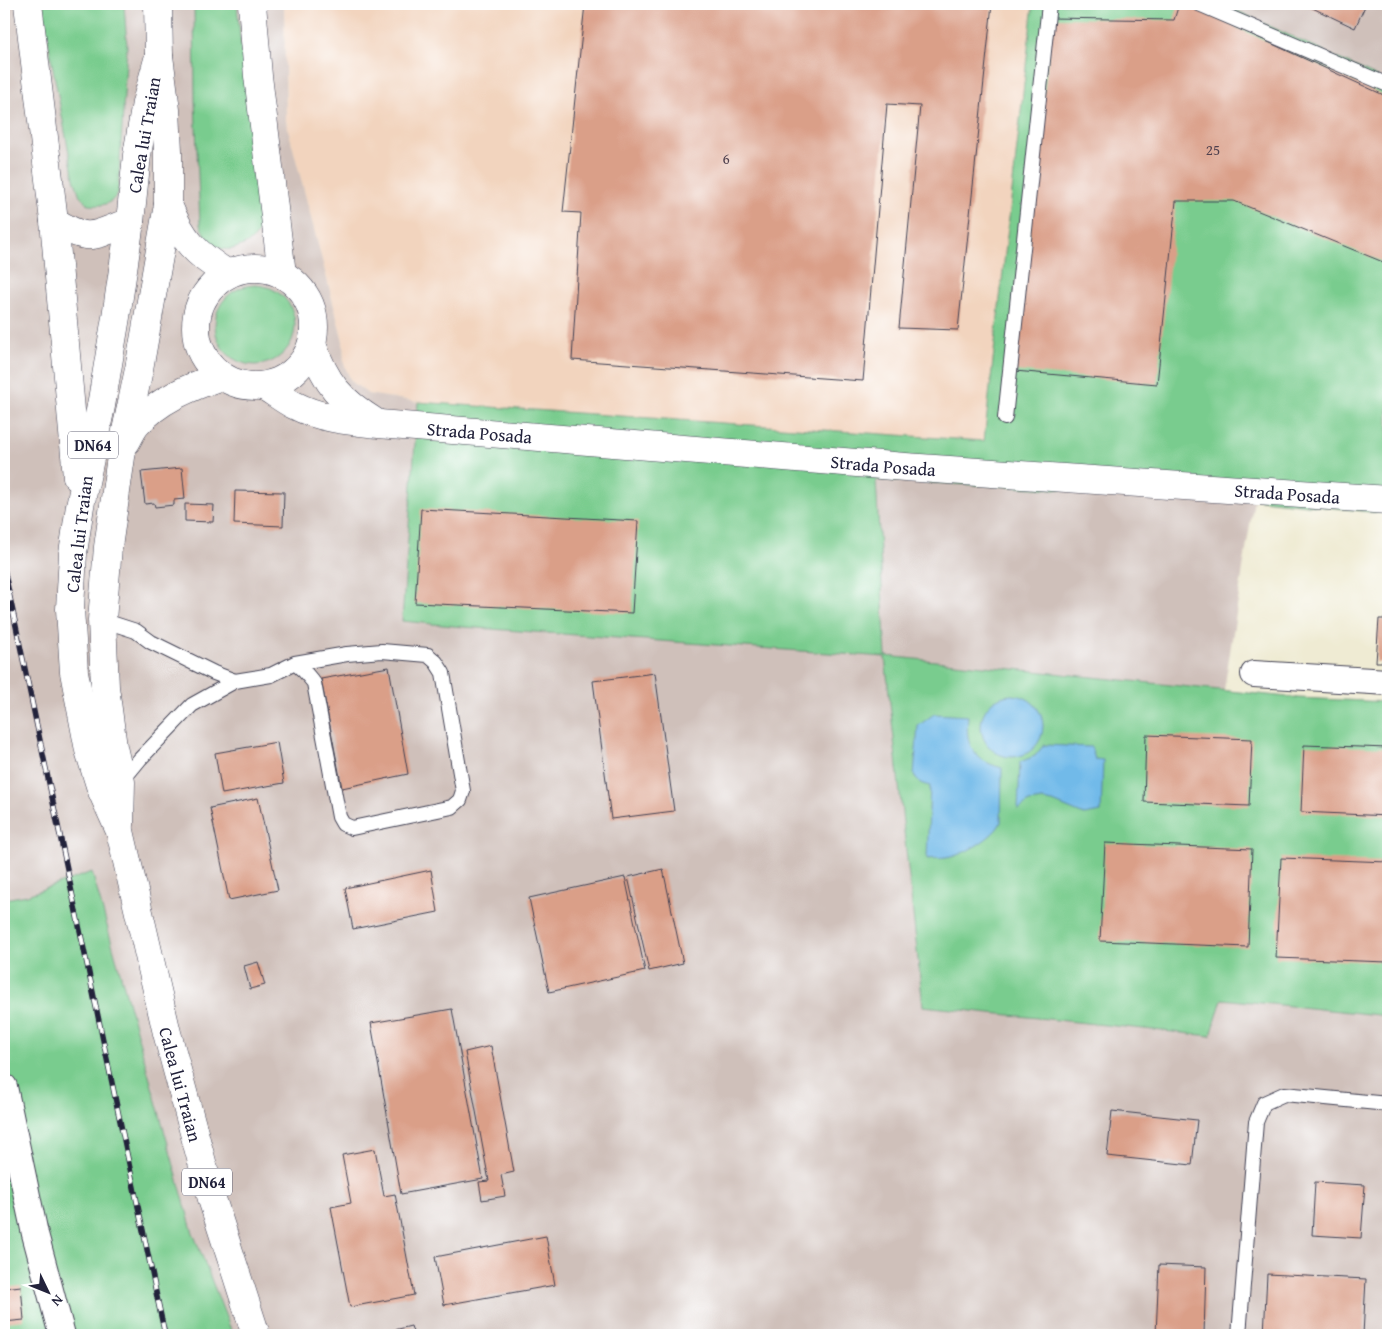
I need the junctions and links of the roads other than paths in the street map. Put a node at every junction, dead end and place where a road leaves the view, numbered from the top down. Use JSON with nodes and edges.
{"nodes":[{"id":1,"x":28,"y":4,"type":"edge"},
{"id":2,"x":158,"y":4,"type":"edge"},
{"id":3,"x":252,"y":4,"type":"edge"},
{"id":4,"x":1048,"y":4,"type":"edge"},
{"id":5,"x":1199,"y":4,"type":"edge"},
{"id":6,"x":159,"y":56,"type":"junction"},
{"id":7,"x":1388,"y":85,"type":"edge"},
{"id":8,"x":168,"y":205,"type":"junction"},
{"id":9,"x":54,"y":222,"type":"junction"},
{"id":10,"x":130,"y":222,"type":"junction"},
{"id":11,"x":228,"y":274,"type":"junction"},
{"id":12,"x":282,"y":274,"type":"junction"},
{"id":13,"x":312,"y":344,"type":"junction"},
{"id":14,"x":221,"y":376,"type":"junction"},
{"id":15,"x":264,"y":386,"type":"junction"},
{"id":16,"x":1005,"y":418,"type":"dead end"},
{"id":17,"x":378,"y":424,"type":"junction"},
{"id":18,"x":122,"y":450,"type":"junction"},
{"id":19,"x":1388,"y":500,"type":"edge"},
{"id":20,"x":80,"y":506,"type":"junction"},
{"id":21,"x":102,"y":620,"type":"junction"},
{"id":22,"x":295,"y":663,"type":"junction"},
{"id":23,"x":1254,"y":674,"type":"dead end"},
{"id":24,"x":235,"y":681,"type":"junction"},
{"id":25,"x":1388,"y":682,"type":"edge"},
{"id":26,"x":121,"y":782,"type":"junction"},
{"id":27,"x":120,"y":831,"type":"junction"},
{"id":28,"x":4,"y":1087,"type":"edge"},
{"id":29,"x":1388,"y":1104,"type":"edge"},
{"id":30,"x":62,"y":1335,"type":"edge"},
{"id":31,"x":256,"y":1335,"type":"edge"},
{"id":32,"x":1239,"y":1335,"type":"edge"}],
"edges":[{"from":1,"to":9,"type":"main road"},
{"from":2,"to":6,"type":"main road","name":"Calea lui Traian","number":"DN64"},
{"from":3,"to":12,"type":"main road"},
{"from":4,"to":16,"type":"lane"},
{"from":5,"to":7,"type":"lane"},
{"from":6,"to":8,"type":"main road","name":"Calea lui Traian","number":"DN64"},
{"from":6,"to":10,"type":"main road","name":"Calea lui Traian","number":"DN64"},
{"from":8,"to":11,"type":"main road"},
{"from":8,"to":18,"type":"main road","name":"Calea lui Traian","number":"DN64"},
{"from":9,"to":10,"type":"main road"},
{"from":9,"to":20,"type":"main road"},
{"from":10,"to":20,"type":"main road","name":"Calea lui Traian","number":"DN64"},
{"from":11,"to":12,"type":"main road"},
{"from":11,"to":14,"type":"main road"},
{"from":12,"to":13,"type":"main road"},
{"from":13,"to":15,"type":"main road"},
{"from":13,"to":17,"type":"main road","name":"Strada Posada"},
{"from":14,"to":15,"type":"main road"},
{"from":14,"to":18,"type":"main road"},
{"from":15,"to":17,"type":"main road","name":"Strada Posada"},
{"from":17,"to":19,"type":"main road","name":"Strada Posada"},
{"from":18,"to":21,"type":"main road","name":"Calea lui Traian","number":"DN64"},
{"from":20,"to":27,"type":"main road","name":"Calea lui Traian","number":"DN64"},
{"from":21,"to":24,"type":"lane"},
{"from":21,"to":26,"type":"main road","name":"Calea lui Traian","number":"DN64"},
{"from":22,"to":22,"type":"lane"},
{"from":22,"to":24,"type":"lane"},
{"from":23,"to":25,"type":"street"},
{"from":24,"to":26,"type":"lane"},
{"from":26,"to":27,"type":"main road","name":"Calea lui Traian","number":"DN64"},
{"from":27,"to":31,"type":"main road","name":"Calea lui Traian","number":"DN64"},
{"from":28,"to":30,"type":"street"},
{"from":29,"to":32,"type":"lane"}]}
